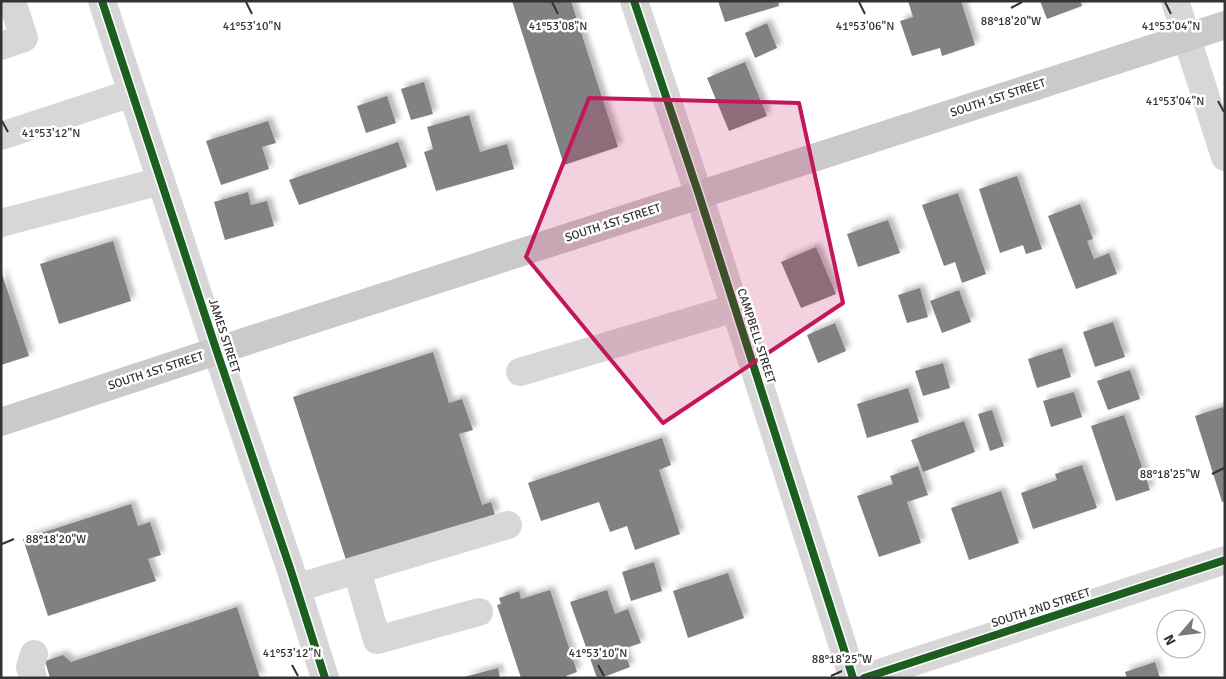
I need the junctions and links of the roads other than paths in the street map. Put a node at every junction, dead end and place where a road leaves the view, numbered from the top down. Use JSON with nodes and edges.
{"nodes":[{"id":1,"x":12,"y":1,"type":"edge"},
{"id":2,"x":102,"y":1,"type":"edge"},
{"id":3,"x":634,"y":1,"type":"edge"},
{"id":4,"x":1176,"y":1,"type":"edge"},
{"id":5,"x":1225,"y":25,"type":"edge"},
{"id":6,"x":1187,"y":36,"type":"junction"},
{"id":7,"x":1,"y":46,"type":"edge"},
{"id":8,"x":132,"y":93,"type":"junction"},
{"id":9,"x":1,"y":136,"type":"edge"},
{"id":10,"x":1225,"y":157,"type":"edge"},
{"id":11,"x":161,"y":181,"type":"junction"},
{"id":12,"x":699,"y":195,"type":"junction"},
{"id":13,"x":1,"y":223,"type":"edge"},
{"id":14,"x":735,"y":308,"type":"junction"},
{"id":15,"x":217,"y":352,"type":"junction"},
{"id":16,"x":520,"y":372,"type":"dead end"},
{"id":17,"x":1,"y":422,"type":"edge"},
{"id":18,"x":508,"y":526,"type":"dead end"},
{"id":19,"x":1225,"y":560,"type":"edge"},
{"id":20,"x":357,"y":570,"type":"junction"},
{"id":21,"x":296,"y":588,"type":"junction"},
{"id":22,"x":479,"y":612,"type":"dead end"},
{"id":23,"x":325,"y":678,"type":"edge"},
{"id":24,"x":853,"y":678,"type":"edge"},
{"id":25,"x":864,"y":678,"type":"edge"}],
"edges":[{"from":1,"to":7,"type":"street"},
{"from":2,"to":8,"type":"street","name":"JAMES STREET"},
{"from":3,"to":12,"type":"street","name":"CAMPBELL STREET"},
{"from":4,"to":6,"type":"street"},
{"from":5,"to":6,"type":"main road","name":"SOUTH 1ST STREET"},
{"from":6,"to":10,"type":"street"},
{"from":6,"to":12,"type":"main road","name":"SOUTH 1ST STREET"},
{"from":8,"to":9,"type":"street"},
{"from":8,"to":11,"type":"street","name":"JAMES STREET"},
{"from":11,"to":13,"type":"street"},
{"from":11,"to":15,"type":"street","name":"JAMES STREET"},
{"from":12,"to":14,"type":"street","name":"CAMPBELL STREET"},
{"from":12,"to":15,"type":"main road","name":"SOUTH 1ST STREET"},
{"from":14,"to":16,"type":"street"},
{"from":14,"to":24,"type":"street","name":"CAMPBELL STREET"},
{"from":15,"to":17,"type":"main road","name":"SOUTH 1ST STREET"},
{"from":15,"to":21,"type":"street","name":"JAMES STREET"},
{"from":18,"to":20,"type":"street"},
{"from":19,"to":25,"type":"street","name":"SOUTH 2ND STREET"},
{"from":20,"to":21,"type":"street"},
{"from":20,"to":22,"type":"street"},
{"from":21,"to":23,"type":"street","name":"JAMES STREET"}]}
